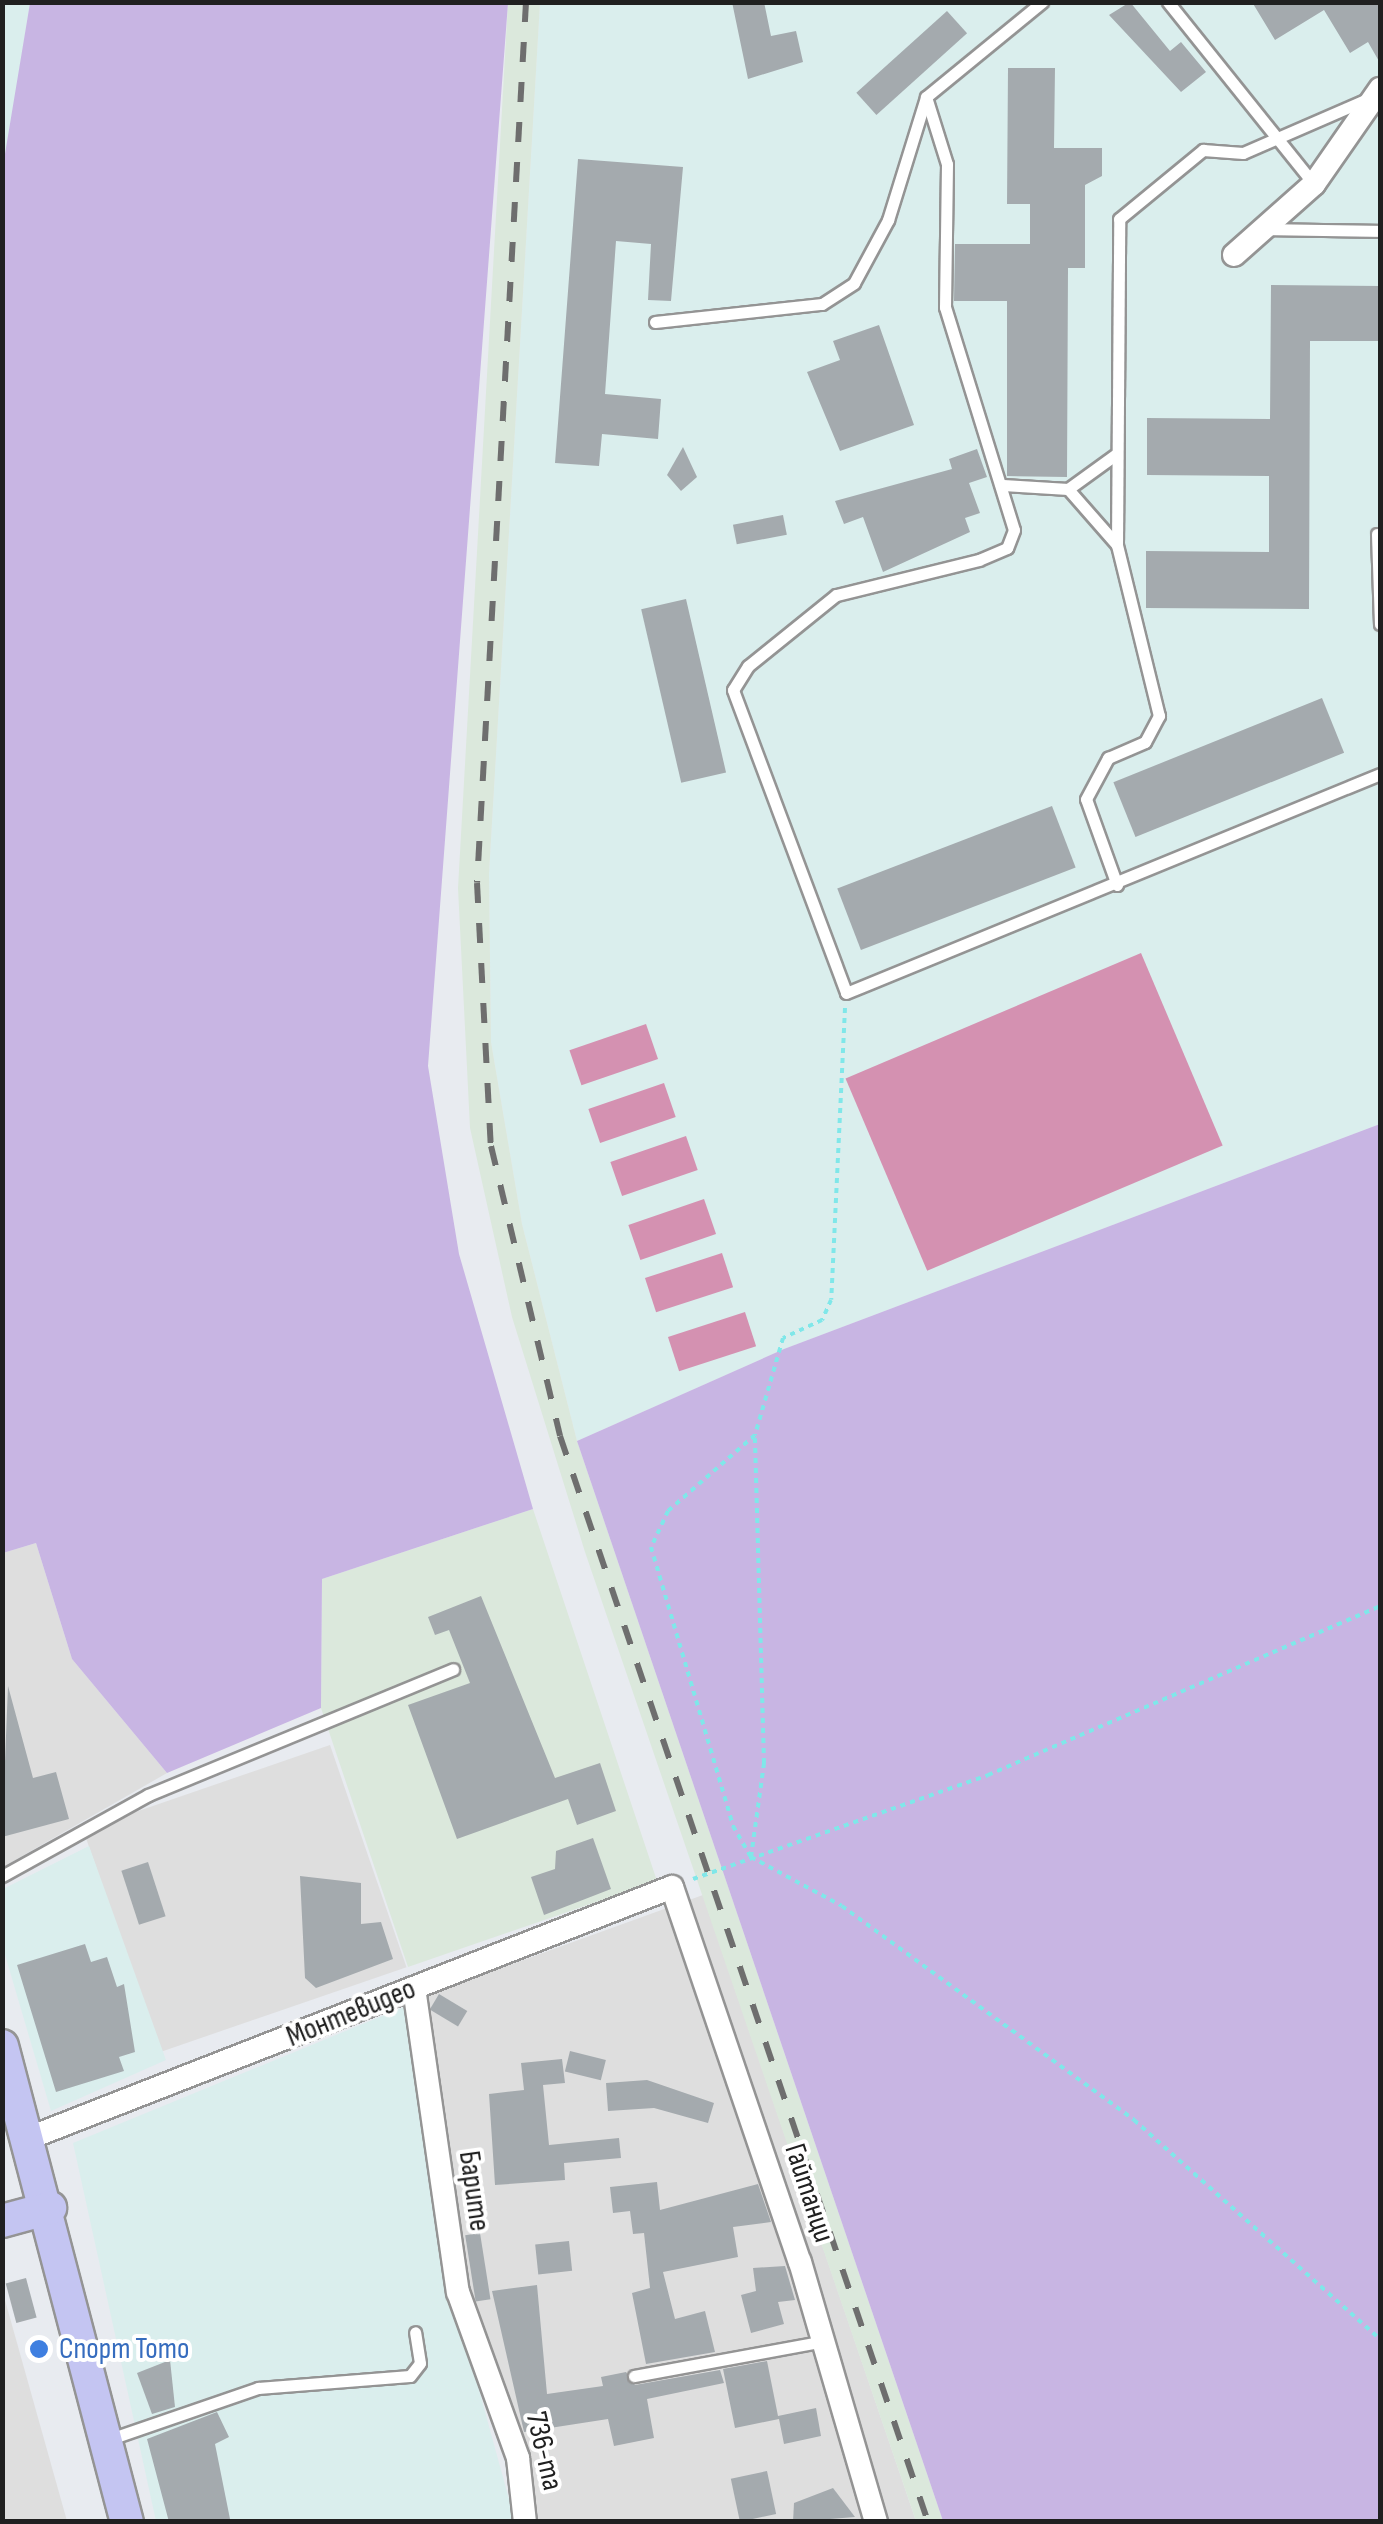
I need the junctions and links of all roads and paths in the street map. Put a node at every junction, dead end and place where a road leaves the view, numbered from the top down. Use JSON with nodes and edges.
{"nodes":[{"id":1,"x":1042,"y":2,"type":"edge"},
{"id":2,"x":1168,"y":2,"type":"edge"},
{"id":3,"x":1374,"y":94,"type":"edge"},
{"id":4,"x":926,"y":97,"type":"junction"},
{"id":5,"x":1276,"y":133,"type":"junction"},
{"id":6,"x":1314,"y":184,"type":"junction"},
{"id":7,"x":1266,"y":228,"type":"junction"},
{"id":8,"x":1380,"y":231,"type":"edge"},
{"id":9,"x":1234,"y":255,"type":"dead end"},
{"id":10,"x":655,"y":322,"type":"dead end"},
{"id":11,"x":1115,"y":455,"type":"junction"},
{"id":12,"x":1003,"y":485,"type":"junction"},
{"id":13,"x":1068,"y":489,"type":"junction"},
{"id":14,"x":1377,"y":534,"type":"dead end"},
{"id":15,"x":1116,"y":546,"type":"junction"},
{"id":16,"x":1380,"y":624,"type":"edge"},
{"id":17,"x":1380,"y":774,"type":"edge"},
{"id":18,"x":1117,"y":885,"type":"junction"},
{"id":19,"x":846,"y":993,"type":"junction"},
{"id":20,"x":755,"y":1436,"type":"junction"},
{"id":21,"x":1380,"y":1606,"type":"edge"},
{"id":22,"x":453,"y":1668,"type":"dead end"},
{"id":23,"x":751,"y":1857,"type":"junction"},
{"id":24,"x":709,"y":1872,"type":"dead end"},
{"id":25,"x":2,"y":1876,"type":"edge"},
{"id":26,"x":672,"y":1886,"type":"joint"},
{"id":27,"x":414,"y":1988,"type":"junction"},
{"id":28,"x":2,"y":2046,"type":"edge"},
{"id":29,"x":29,"y":2138,"type":"junction"},
{"id":30,"x":50,"y":2208,"type":"junction"},
{"id":31,"x":2,"y":2221,"type":"edge"},
{"id":32,"x":414,"y":2332,"type":"dead end"},
{"id":33,"x":1380,"y":2339,"type":"edge"},
{"id":34,"x":820,"y":2342,"type":"junction"},
{"id":35,"x":634,"y":2376,"type":"dead end"},
{"id":36,"x":499,"y":2395,"type":"joint"},
{"id":37,"x":110,"y":2439,"type":"junction"},
{"id":38,"x":127,"y":2522,"type":"edge"},
{"id":39,"x":526,"y":2522,"type":"edge"},
{"id":40,"x":876,"y":2522,"type":"edge"}],
"edges":[{"from":1,"to":4,"type":"lane"},
{"from":2,"to":5,"type":"lane"},
{"from":3,"to":5,"type":"lane"},
{"from":3,"to":6,"type":"street"},
{"from":4,"to":10,"type":"lane"},
{"from":4,"to":12,"type":"lane"},
{"from":5,"to":6,"type":"lane"},
{"from":5,"to":11,"type":"lane"},
{"from":6,"to":7,"type":"street"},
{"from":7,"to":8,"type":"lane"},
{"from":7,"to":9,"type":"street"},
{"from":11,"to":13,"type":"lane"},
{"from":11,"to":15,"type":"lane"},
{"from":12,"to":13,"type":"lane"},
{"from":12,"to":19,"type":"lane"},
{"from":13,"to":15,"type":"lane"},
{"from":14,"to":16,"type":"lane"},
{"from":15,"to":18,"type":"lane"},
{"from":17,"to":18,"type":"lane"},
{"from":18,"to":19,"type":"lane"},
{"from":19,"to":20,"type":"path"},
{"from":20,"to":23,"type":"path"},
{"from":20,"to":23,"type":"path"},
{"from":21,"to":23,"type":"path"},
{"from":22,"to":25,"type":"lane"},
{"from":23,"to":24,"type":"path"},
{"from":23,"to":33,"type":"path"},
{"from":26,"to":27,"type":"street","name":"Монтевидео"},
{"from":26,"to":34,"type":"street","name":"Гайтанци"},
{"from":27,"to":29,"type":"street","name":"Монтевидео"},
{"from":27,"to":36,"type":"street","name":"Барите"},
{"from":28,"to":29,"type":"street"},
{"from":29,"to":30,"type":"street"},
{"from":30,"to":31,"type":"street"},
{"from":30,"to":37,"type":"street"},
{"from":32,"to":37,"type":"lane"},
{"from":34,"to":35,"type":"lane"},
{"from":34,"to":40,"type":"street","name":"Гайтанци"},
{"from":36,"to":39,"type":"street","name":"736-та"},
{"from":37,"to":38,"type":"street"}]}
